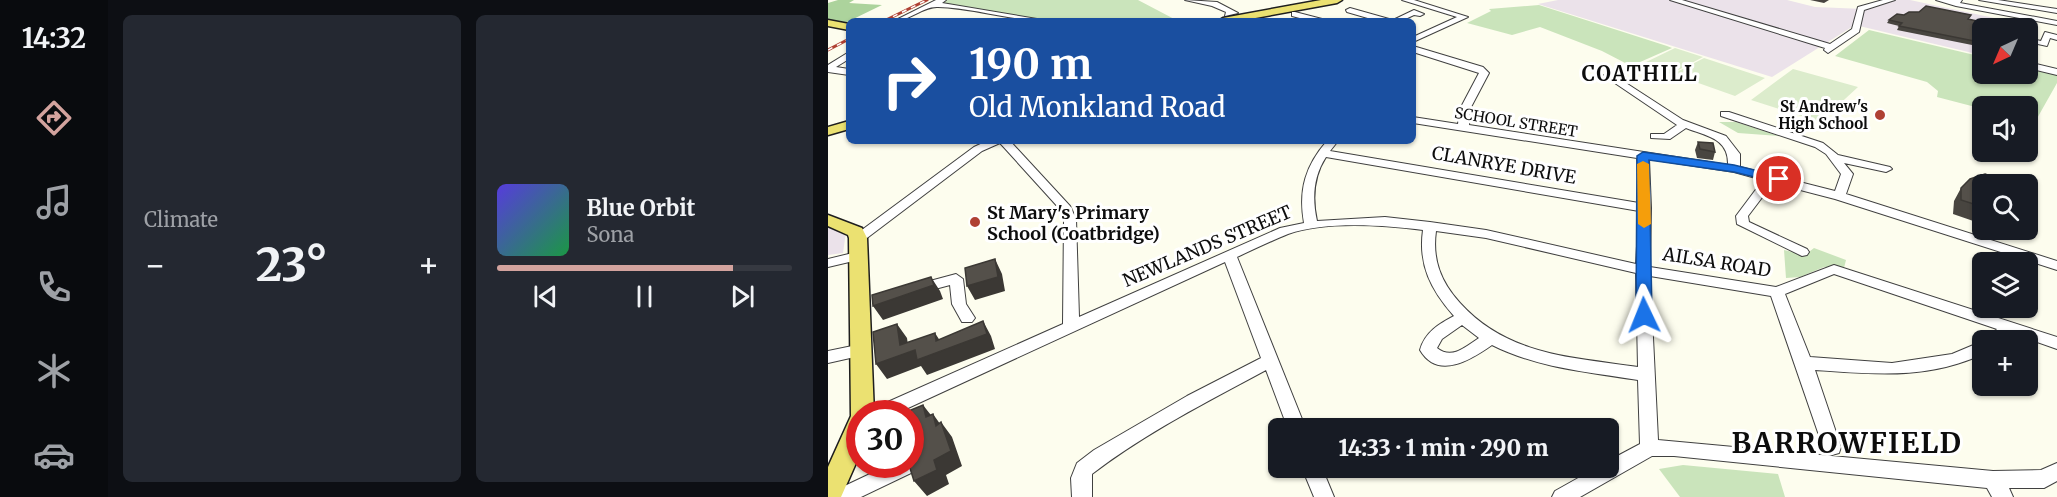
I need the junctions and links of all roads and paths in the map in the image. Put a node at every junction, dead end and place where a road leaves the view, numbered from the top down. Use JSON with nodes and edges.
{"nodes":[{"id":1,"x":1189,"y":0,"type":"edge"},
{"id":2,"x":1229,"y":0,"type":"edge"},
{"id":3,"x":1322,"y":0,"type":"edge"},
{"id":4,"x":1336,"y":0,"type":"edge"},
{"id":5,"x":1406,"y":0,"type":"edge"},
{"id":6,"x":1429,"y":0,"type":"edge"},
{"id":7,"x":1674,"y":0,"type":"edge"},
{"id":8,"x":1891,"y":0,"type":"edge"},
{"id":9,"x":1940,"y":0,"type":"edge"},
{"id":10,"x":1983,"y":0,"type":"edge"},
{"id":11,"x":939,"y":2,"type":"edge"},
{"id":12,"x":1957,"y":2,"type":"edge"},
{"id":13,"x":1214,"y":4,"type":"junction"},
{"id":14,"x":1420,"y":4,"type":"junction"},
{"id":15,"x":1350,"y":10,"type":"dead end"},
{"id":16,"x":2057,"y":12,"type":"edge"},
{"id":17,"x":1295,"y":14,"type":"dead end"},
{"id":18,"x":1420,"y":14,"type":"dead end"},
{"id":19,"x":1226,"y":17,"type":"edge"},
{"id":20,"x":904,"y":18,"type":"edge"},
{"id":21,"x":1021,"y":18,"type":"edge"},
{"id":22,"x":1228,"y":18,"type":"edge"},
{"id":23,"x":1309,"y":18,"type":"edge"},
{"id":24,"x":1376,"y":18,"type":"edge"},
{"id":25,"x":1401,"y":18,"type":"edge"},
{"id":26,"x":828,"y":23,"type":"edge"},
{"id":27,"x":2057,"y":23,"type":"edge"},
{"id":28,"x":846,"y":26,"type":"edge"},
{"id":29,"x":2057,"y":38,"type":"edge"},
{"id":30,"x":1416,"y":39,"type":"edge"},
{"id":31,"x":2038,"y":42,"type":"edge"},
{"id":32,"x":2044,"y":44,"type":"junction"},
{"id":33,"x":2057,"y":46,"type":"edge"},
{"id":34,"x":1416,"y":50,"type":"edge"},
{"id":35,"x":846,"y":56,"type":"edge"},
{"id":36,"x":840,"y":59,"type":"junction"},
{"id":37,"x":828,"y":60,"type":"edge"},
{"id":38,"x":2038,"y":67,"type":"edge"},
{"id":39,"x":828,"y":69,"type":"edge"},
{"id":40,"x":846,"y":72,"type":"edge"},
{"id":41,"x":2057,"y":72,"type":"edge"},
{"id":42,"x":1609,"y":75,"type":"dead end"},
{"id":43,"x":1725,"y":114,"type":"dead end"},
{"id":44,"x":1416,"y":121,"type":"edge"},
{"id":45,"x":846,"y":123,"type":"edge"},
{"id":46,"x":1683,"y":125,"type":"junction"},
{"id":47,"x":828,"y":128,"type":"edge"},
{"id":48,"x":1463,"y":129,"type":"junction"},
{"id":49,"x":1664,"y":139,"type":"dead end"},
{"id":50,"x":989,"y":144,"type":"edge"},
{"id":51,"x":1007,"y":144,"type":"edge"},
{"id":52,"x":1330,"y":144,"type":"edge"},
{"id":53,"x":1322,"y":153,"type":"junction"},
{"id":54,"x":1734,"y":154,"type":"junction"},
{"id":55,"x":1749,"y":155,"type":"dead end"},
{"id":56,"x":1643,"y":156,"type":"junction"},
{"id":57,"x":1834,"y":157,"type":"junction"},
{"id":58,"x":1734,"y":169,"type":"junction"},
{"id":59,"x":1886,"y":169,"type":"dead end"},
{"id":60,"x":1772,"y":177,"type":"junction"},
{"id":61,"x":1839,"y":195,"type":"junction"},
{"id":62,"x":1645,"y":208,"type":"junction"},
{"id":63,"x":828,"y":220,"type":"edge"},
{"id":64,"x":1311,"y":225,"type":"junction"},
{"id":65,"x":1430,"y":226,"type":"junction"},
{"id":66,"x":857,"y":247,"type":"junction"},
{"id":67,"x":1802,"y":252,"type":"dead end"},
{"id":68,"x":1229,"y":255,"type":"junction"},
{"id":69,"x":828,"y":263,"type":"edge"},
{"id":70,"x":2057,"y":266,"type":"edge"},
{"id":71,"x":1643,"y":270,"type":"junction"},
{"id":72,"x":906,"y":292,"type":"edge"},
{"id":73,"x":1777,"y":292,"type":"junction"},
{"id":74,"x":968,"y":318,"type":"dead end"},
{"id":75,"x":1462,"y":318,"type":"junction"},
{"id":76,"x":1071,"y":327,"type":"junction"},
{"id":77,"x":1490,"y":338,"type":"junction"},
{"id":78,"x":2057,"y":343,"type":"edge"},
{"id":79,"x":862,"y":350,"type":"junction"},
{"id":80,"x":1972,"y":352,"type":"edge"},
{"id":81,"x":828,"y":357,"type":"edge"},
{"id":82,"x":1269,"y":361,"type":"junction"},
{"id":83,"x":1804,"y":363,"type":"junction"},
{"id":84,"x":1648,"y":375,"type":"junction"},
{"id":85,"x":862,"y":400,"type":"edge"},
{"id":86,"x":909,"y":400,"type":"edge"},
{"id":87,"x":1292,"y":418,"type":"edge"},
{"id":88,"x":1832,"y":447,"type":"dead end"},
{"id":89,"x":1649,"y":448,"type":"junction"},
{"id":90,"x":846,"y":455,"type":"edge"},
{"id":91,"x":2057,"y":471,"type":"edge"},
{"id":92,"x":881,"y":478,"type":"edge"},
{"id":93,"x":1316,"y":478,"type":"edge"},
{"id":94,"x":1998,"y":489,"type":"edge"},
{"id":95,"x":828,"y":496,"type":"edge"},
{"id":96,"x":841,"y":497,"type":"edge"},
{"id":97,"x":1082,"y":497,"type":"edge"},
{"id":98,"x":1324,"y":497,"type":"edge"},
{"id":99,"x":1562,"y":497,"type":"edge"}],
"edges":[{"from":1,"to":13,"type":"street"},
{"from":2,"to":13,"type":"street"},
{"from":3,"to":22,"type":"main road"},
{"from":4,"to":19,"type":"main road"},
{"from":5,"to":14,"type":"street"},
{"from":6,"to":14,"type":"street"},
{"from":7,"to":8,"type":"street"},
{"from":9,"to":12,"type":"street"},
{"from":10,"to":16,"type":"street"},
{"from":11,"to":20,"type":"street"},
{"from":11,"to":21,"type":"street"},
{"from":12,"to":27,"type":"street"},
{"from":13,"to":19,"type":"street"},
{"from":14,"to":30,"type":"street"},
{"from":15,"to":24,"type":"street"},
{"from":17,"to":23,"type":"street"},
{"from":18,"to":25,"type":"street"},
{"from":26,"to":28,"type":"main road"},
{"from":29,"to":32,"type":"street"},
{"from":31,"to":32,"type":"street"},
{"from":32,"to":33,"type":"street"},
{"from":34,"to":48,"type":"street"},
{"from":35,"to":36,"type":"street"},
{"from":36,"to":37,"type":"street"},
{"from":36,"to":39,"type":"street"},
{"from":38,"to":41,"type":"street"},
{"from":39,"to":40,"type":"street"},
{"from":42,"to":46,"type":"street"},
{"from":43,"to":57,"type":"street"},
{"from":44,"to":48,"type":"street","name":"SCHOOL STREET"},
{"from":45,"to":47,"type":"main road"},
{"from":46,"to":49,"type":"street"},
{"from":46,"to":54,"type":"street"},
{"from":48,"to":56,"type":"street","name":"SCHOOL STREET"},
{"from":50,"to":66,"type":"street"},
{"from":51,"to":76,"type":"street"},
{"from":52,"to":53,"type":"street"},
{"from":53,"to":62,"type":"street","name":"CLANRYE DRIVE"},
{"from":53,"to":64,"type":"street"},
{"from":54,"to":55,"type":"street"},
{"from":54,"to":58,"type":"street"},
{"from":56,"to":58,"type":"street","name":"SCHOOL STREET"},
{"from":56,"to":62,"type":"street"},
{"from":57,"to":59,"type":"street"},
{"from":57,"to":61,"type":"street"},
{"from":58,"to":60,"type":"street","name":"SCHOOL STREET"},
{"from":60,"to":61,"type":"street","name":"SCHOOL STREET"},
{"from":60,"to":67,"type":"street"},
{"from":61,"to":70,"type":"street","name":"SCHOOL STREET"},
{"from":62,"to":71,"type":"street"},
{"from":63,"to":66,"type":"main road"},
{"from":64,"to":65,"type":"street","name":"NEWLANDS STREET"},
{"from":64,"to":68,"type":"street","name":"NEWLANDS STREET"},
{"from":65,"to":71,"type":"street","name":"NEWLANDS STREET"},
{"from":65,"to":75,"type":"street"},
{"from":66,"to":69,"type":"street"},
{"from":66,"to":79,"type":"main road"},
{"from":68,"to":76,"type":"street","name":"NEWLANDS STREET"},
{"from":68,"to":82,"type":"street"},
{"from":71,"to":73,"type":"street","name":"AILSA ROAD"},
{"from":71,"to":84,"type":"street"},
{"from":72,"to":74,"type":"street"},
{"from":73,"to":78,"type":"street","name":"AILSA ROAD"},
{"from":73,"to":83,"type":"street"},
{"from":75,"to":77,"type":"street"},
{"from":75,"to":77,"type":"street"},
{"from":76,"to":86,"type":"street","name":"NEWLANDS STREET"},
{"from":77,"to":84,"type":"street"},
{"from":79,"to":81,"type":"street"},
{"from":79,"to":85,"type":"main road"},
{"from":80,"to":83,"type":"street"},
{"from":82,"to":87,"type":"street"},
{"from":82,"to":97,"type":"street"},
{"from":83,"to":88,"type":"street"},
{"from":84,"to":89,"type":"street"},
{"from":89,"to":94,"type":"street"},
{"from":89,"to":99,"type":"street"},
{"from":90,"to":95,"type":"main road"},
{"from":91,"to":94,"type":"street"},
{"from":92,"to":96,"type":"street"},
{"from":93,"to":98,"type":"street"}]}
